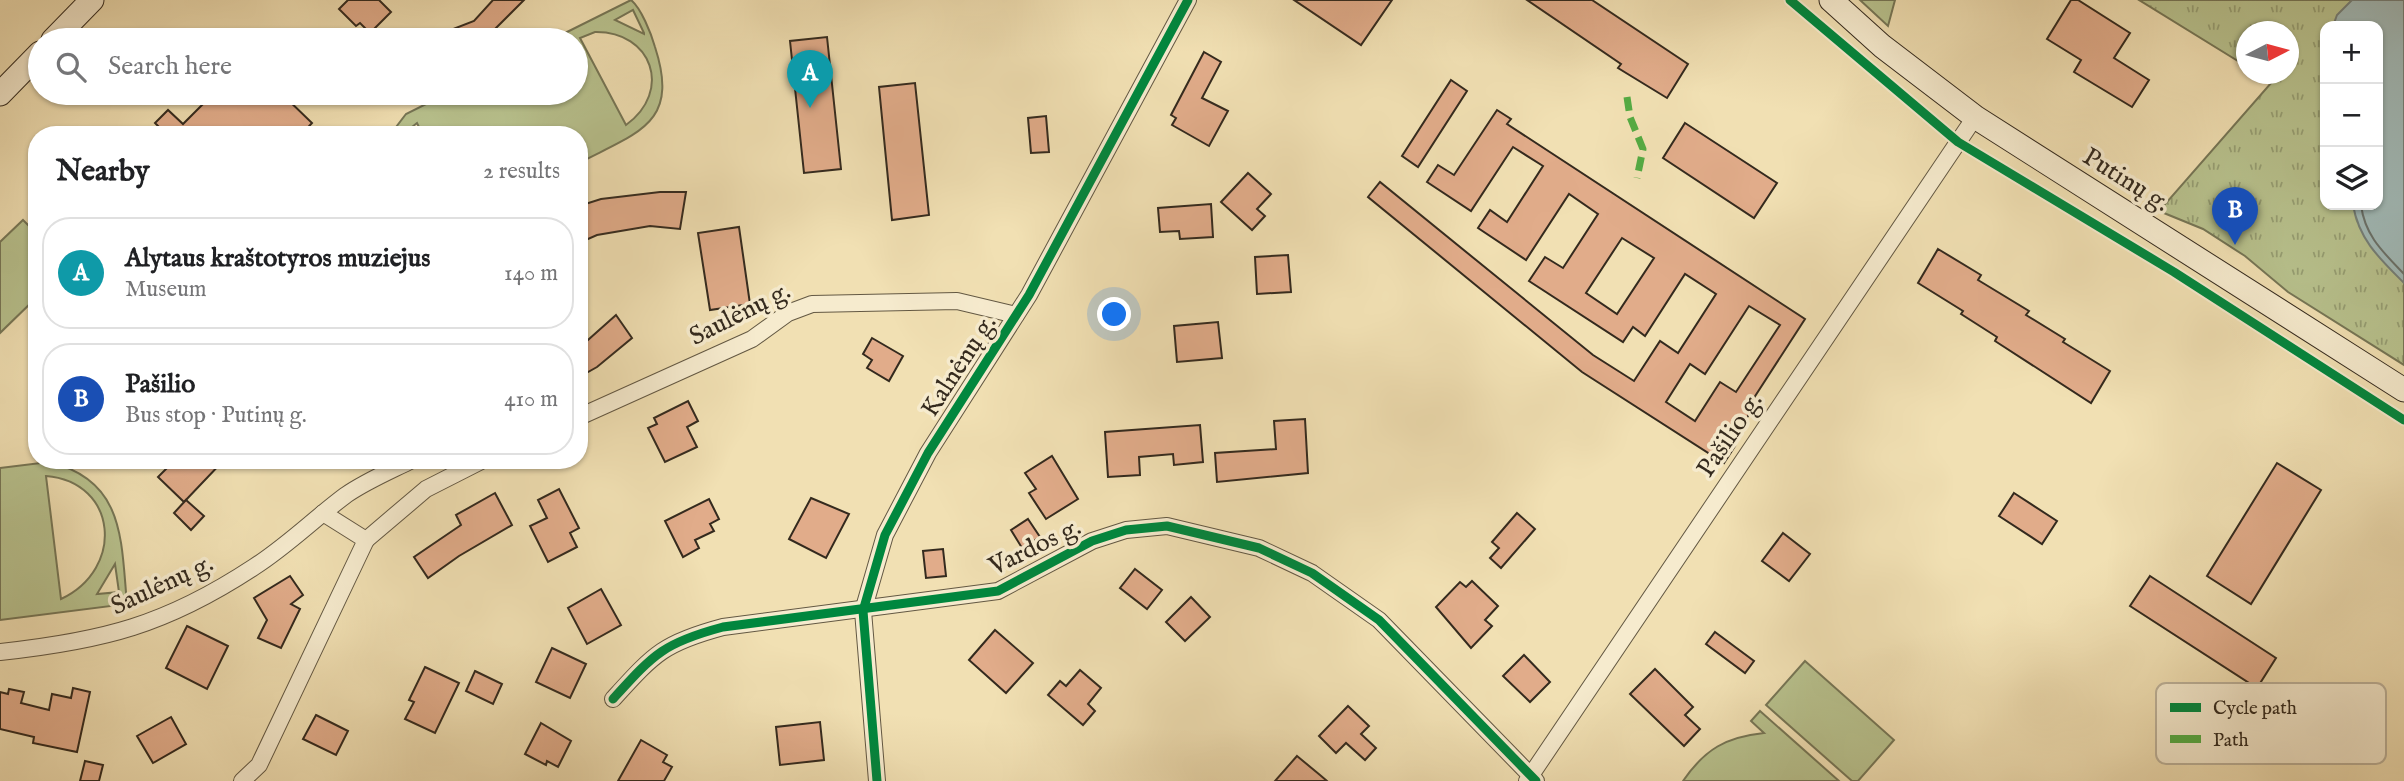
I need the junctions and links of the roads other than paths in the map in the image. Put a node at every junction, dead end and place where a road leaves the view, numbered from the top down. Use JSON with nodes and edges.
{"nodes":[{"id":1,"x":92,"y":0,"type":"edge"},
{"id":2,"x":1188,"y":0,"type":"edge"},
{"id":3,"x":1831,"y":0,"type":"edge"},
{"id":4,"x":65,"y":28,"type":"edge"},
{"id":5,"x":28,"y":65,"type":"edge"},
{"id":6,"x":0,"y":94,"type":"edge"},
{"id":7,"x":1975,"y":117,"type":"junction"},
{"id":8,"x":1016,"y":315,"type":"junction"},
{"id":9,"x":2404,"y":390,"type":"edge"},
{"id":10,"x":588,"y":413,"type":"edge"},
{"id":11,"x":395,"y":469,"type":"edge"},
{"id":12,"x":465,"y":469,"type":"edge"},
{"id":13,"x":323,"y":513,"type":"junction"},
{"id":14,"x":366,"y":540,"type":"junction"},
{"id":15,"x":863,"y":611,"type":"junction"},
{"id":16,"x":0,"y":652,"type":"edge"},
{"id":17,"x":613,"y":699,"type":"dead end"},
{"id":18,"x":1531,"y":779,"type":"edge"},
{"id":19,"x":242,"y":781,"type":"edge"},
{"id":20,"x":877,"y":781,"type":"edge"}],
"edges":[{"from":1,"to":4,"type":"main road"},
{"from":2,"to":8,"type":"street","name":"Kalnėnų g."},
{"from":3,"to":7,"type":"main road","name":"Putinų g."},
{"from":5,"to":6,"type":"main road"},
{"from":7,"to":9,"type":"main road","name":"Putinų g."},
{"from":7,"to":18,"type":"street","name":"Pašilio g."},
{"from":8,"to":10,"type":"street","name":"Saulėnų g."},
{"from":8,"to":15,"type":"street","name":"Kalnėnų g."},
{"from":11,"to":13,"type":"street","name":"Saulėnų g."},
{"from":12,"to":14,"type":"street"},
{"from":13,"to":14,"type":"street"},
{"from":13,"to":16,"type":"street","name":"Saulėnų g."},
{"from":14,"to":19,"type":"street"},
{"from":15,"to":17,"type":"street","name":"Vardos g."},
{"from":15,"to":18,"type":"street","name":"Vardos g."},
{"from":15,"to":20,"type":"street","name":"Kalnėnų g."}]}
